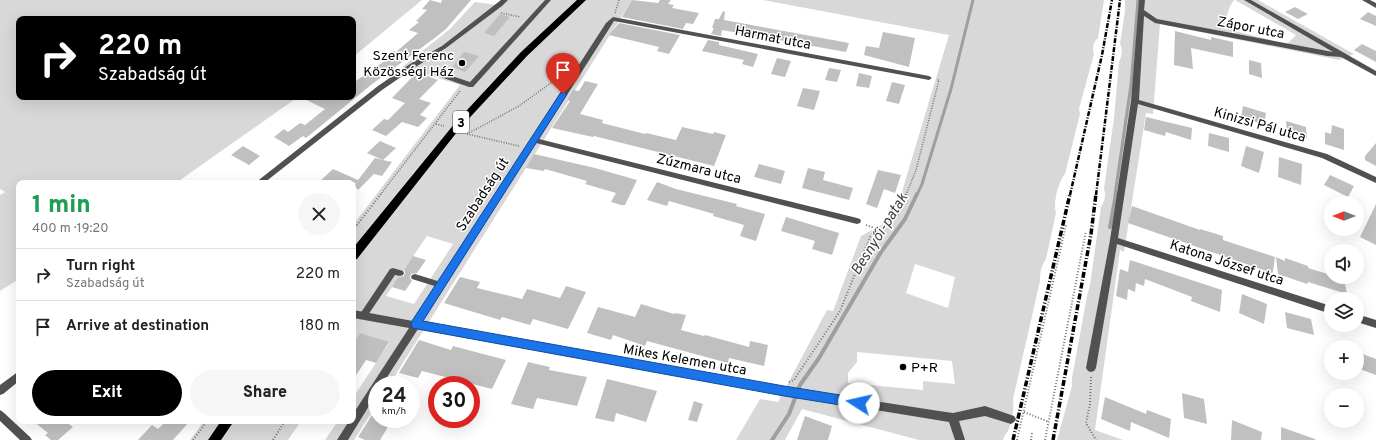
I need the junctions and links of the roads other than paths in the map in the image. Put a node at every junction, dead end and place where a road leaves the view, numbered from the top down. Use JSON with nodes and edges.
{"nodes":[{"id":1,"x":548,"y":0,"type":"edge"},
{"id":2,"x":582,"y":0,"type":"edge"},
{"id":3,"x":1142,"y":0,"type":"edge"},
{"id":4,"x":1247,"y":0,"type":"edge"},
{"id":5,"x":1365,"y":0,"type":"edge"},
{"id":6,"x":502,"y":3,"type":"edge"},
{"id":7,"x":1376,"y":6,"type":"edge"},
{"id":8,"x":1141,"y":11,"type":"junction"},
{"id":9,"x":613,"y":19,"type":"joint"},
{"id":10,"x":1155,"y":21,"type":"junction"},
{"id":11,"x":1139,"y":29,"type":"junction"},
{"id":12,"x":1343,"y":55,"type":"junction"},
{"id":13,"x":437,"y":74,"type":"dead end"},
{"id":14,"x":1376,"y":74,"type":"edge"},
{"id":15,"x":929,"y":78,"type":"road end"},
{"id":16,"x":1135,"y":101,"type":"junction"},
{"id":17,"x":534,"y":140,"type":"junction"},
{"id":18,"x":263,"y":180,"type":"edge"},
{"id":19,"x":1376,"y":180,"type":"edge"},
{"id":20,"x":857,"y":221,"type":"road end"},
{"id":21,"x":1114,"y":240,"type":"junction"},
{"id":22,"x":356,"y":252,"type":"edge"},
{"id":23,"x":400,"y":273,"type":"dead end"},
{"id":24,"x":415,"y":277,"type":"dead end"},
{"id":25,"x":441,"y":285,"type":"junction"},
{"id":26,"x":1324,"y":308,"type":"edge"},
{"id":27,"x":356,"y":315,"type":"edge"},
{"id":28,"x":363,"y":316,"type":"junction"},
{"id":29,"x":1364,"y":320,"type":"edge"},
{"id":30,"x":416,"y":324,"type":"junction"},
{"id":31,"x":1376,"y":324,"type":"edge"},
{"id":32,"x":1091,"y":368,"type":"road end"},
{"id":33,"x":383,"y":376,"type":"edge"},
{"id":34,"x":16,"y":378,"type":"edge"},
{"id":35,"x":0,"y":391,"type":"edge"},
{"id":36,"x":368,"y":399,"type":"edge"},
{"id":37,"x":0,"y":415,"type":"edge"},
{"id":38,"x":356,"y":418,"type":"edge"},
{"id":39,"x":953,"y":418,"type":"junction"},
{"id":40,"x":1011,"y":419,"type":"dead end"},
{"id":41,"x":226,"y":424,"type":"edge"},
{"id":42,"x":352,"y":424,"type":"edge"},
{"id":43,"x":27,"y":440,"type":"edge"},
{"id":44,"x":214,"y":440,"type":"edge"},
{"id":45,"x":342,"y":440,"type":"edge"},
{"id":46,"x":960,"y":440,"type":"edge"}],
"edges":[{"from":1,"to":13,"type":"street"},
{"from":2,"to":22,"type":"main road","number":"3"},
{"from":3,"to":8,"type":"street"},
{"from":4,"to":12,"type":"street"},
{"from":5,"to":7,"type":"street"},
{"from":6,"to":18,"type":"street"},
{"from":8,"to":10,"type":"street"},
{"from":8,"to":11,"type":"street"},
{"from":9,"to":15,"type":"street","name":"Harmat utca"},
{"from":9,"to":17,"type":"street","name":"Szabadság út"},
{"from":10,"to":11,"type":"street"},
{"from":10,"to":12,"type":"street","name":"Zápor utca"},
{"from":11,"to":16,"type":"street"},
{"from":12,"to":14,"type":"street"},
{"from":16,"to":19,"type":"street","name":"Kinizsi Pál utca"},
{"from":16,"to":21,"type":"street"},
{"from":17,"to":20,"type":"street","name":"Zúzmara utca"},
{"from":17,"to":25,"type":"street","name":"Szabadság út"},
{"from":21,"to":26,"type":"street","name":"Katona József utca"},
{"from":21,"to":32,"type":"street"},
{"from":23,"to":28,"type":"lane"},
{"from":24,"to":25,"type":"lane"},
{"from":25,"to":30,"type":"street","name":"Szabadság út"},
{"from":27,"to":28,"type":"street","name":"Mikes Kelemen utca"},
{"from":28,"to":30,"type":"street","name":"Mikes Kelemen utca"},
{"from":29,"to":31,"type":"street"},
{"from":30,"to":33,"type":"street","name":"Szabadság út"},
{"from":30,"to":39,"type":"street","name":"Mikes Kelemen utca"},
{"from":34,"to":35,"type":"street"},
{"from":36,"to":38,"type":"street","name":"Szabadság út"},
{"from":37,"to":43,"type":"street"},
{"from":39,"to":40,"type":"street","name":"Mikes Kelemen utca"},
{"from":39,"to":46,"type":"street"},
{"from":41,"to":44,"type":"main road"},
{"from":42,"to":45,"type":"street","name":"Szabadság út"}]}
